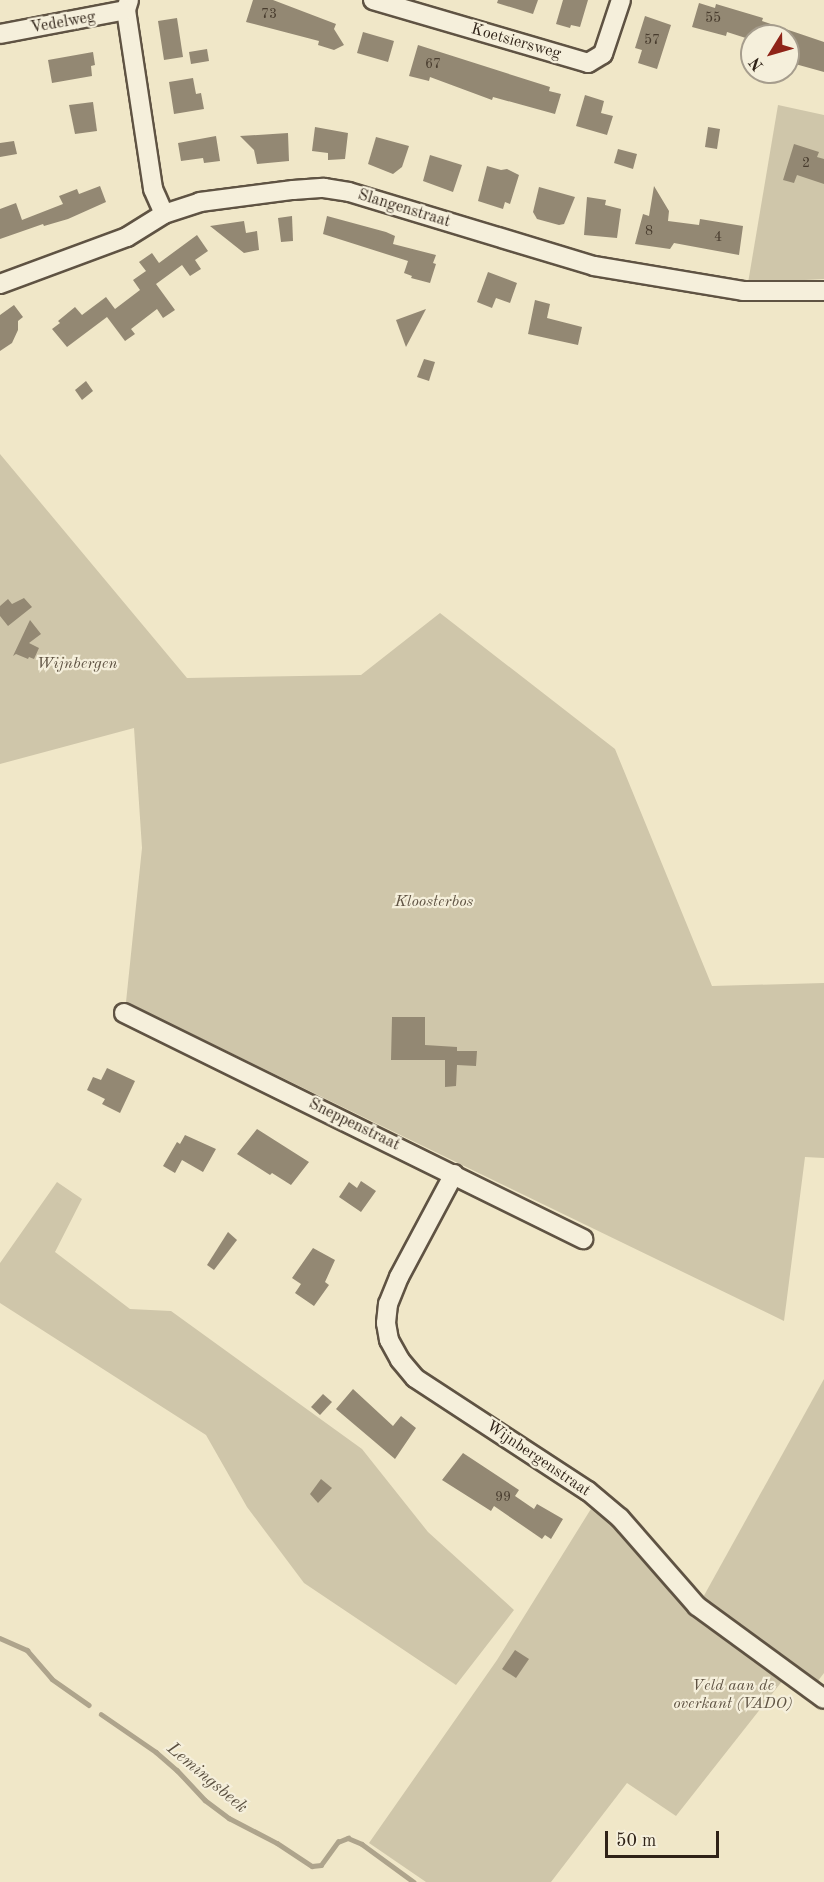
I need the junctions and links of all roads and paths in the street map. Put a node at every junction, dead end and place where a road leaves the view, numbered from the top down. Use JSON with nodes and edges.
{"nodes":[{"id":1,"x":373,"y":0,"type":"edge"},
{"id":2,"x":621,"y":0,"type":"edge"},
{"id":3,"x":128,"y":5,"type":"edge"},
{"id":4,"x":0,"y":34,"type":"edge"},
{"id":5,"x":164,"y":214,"type":"junction"},
{"id":6,"x":0,"y":284,"type":"edge"},
{"id":7,"x":821,"y":291,"type":"edge"},
{"id":8,"x":124,"y":1013,"type":"dead end"},
{"id":9,"x":454,"y":1174,"type":"junction"},
{"id":10,"x":583,"y":1239,"type":"dead end"},
{"id":11,"x":824,"y":1699,"type":"edge"}],
"edges":[{"from":1,"to":2,"type":"street","name":"Koetsiersweg"},
{"from":3,"to":4,"type":"street","name":"Vedelweg"},
{"from":3,"to":5,"type":"street"},
{"from":5,"to":6,"type":"street","name":"Slangenstraat"},
{"from":5,"to":7,"type":"street","name":"Slangenstraat"},
{"from":8,"to":9,"type":"street","name":"Sneppenstraat"},
{"from":9,"to":10,"type":"street","name":"Sneppenstraat"},
{"from":9,"to":11,"type":"street","name":"Wijnbergenstraat"}]}
